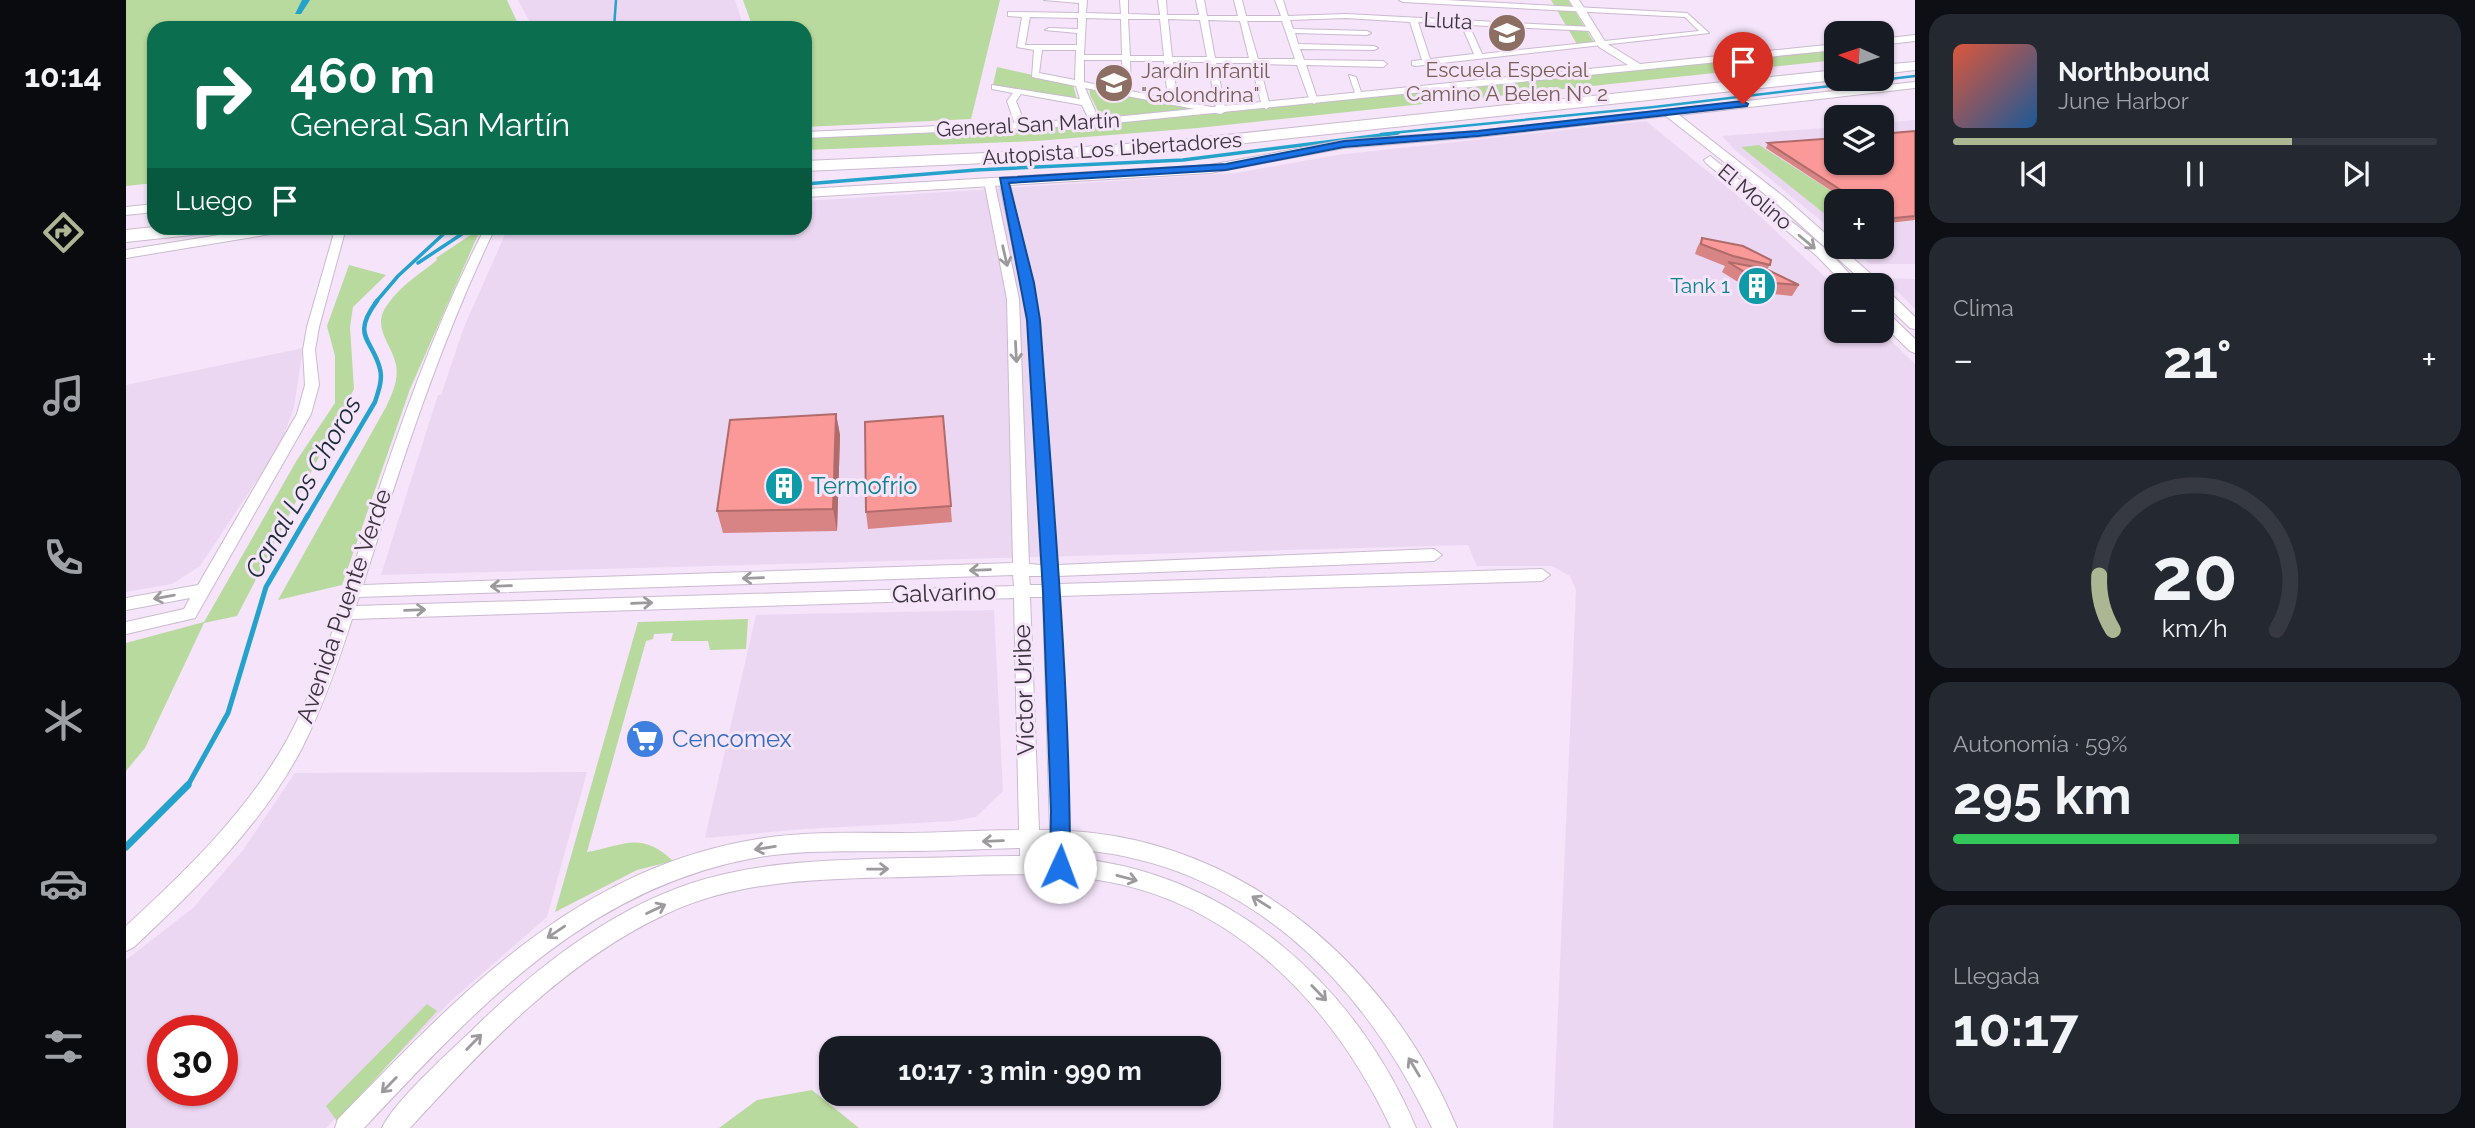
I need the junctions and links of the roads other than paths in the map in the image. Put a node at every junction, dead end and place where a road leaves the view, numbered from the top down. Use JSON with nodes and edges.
{"nodes":[{"id":1,"x":1048,"y":0,"type":"edge"},
{"id":2,"x":1083,"y":0,"type":"edge"},
{"id":3,"x":1124,"y":0,"type":"edge"},
{"id":4,"x":1162,"y":0,"type":"edge"},
{"id":5,"x":1200,"y":0,"type":"edge"},
{"id":6,"x":1238,"y":0,"type":"edge"},
{"id":7,"x":1279,"y":0,"type":"edge"},
{"id":8,"x":1403,"y":0,"type":"edge"},
{"id":9,"x":1574,"y":0,"type":"edge"},
{"id":10,"x":1422,"y":1,"type":"edge"},
{"id":11,"x":1476,"y":2,"type":"edge"},
{"id":12,"x":1580,"y":10,"type":"junction"},
{"id":13,"x":1639,"y":13,"type":"junction"},
{"id":14,"x":1012,"y":14,"type":"dead end"},
{"id":15,"x":1026,"y":15,"type":"junction"},
{"id":16,"x":1083,"y":16,"type":"junction"},
{"id":17,"x":1125,"y":17,"type":"junction"},
{"id":18,"x":1164,"y":17,"type":"junction"},
{"id":19,"x":1204,"y":18,"type":"junction"},
{"id":20,"x":1285,"y":18,"type":"junction"},
{"id":21,"x":1243,"y":19,"type":"junction"},
{"id":22,"x":1413,"y":19,"type":"junction"},
{"id":23,"x":1428,"y":20,"type":"junction"},
{"id":24,"x":1464,"y":22,"type":"junction"},
{"id":25,"x":1646,"y":22,"type":"dead end"},
{"id":26,"x":1485,"y":23,"type":"junction"},
{"id":27,"x":1517,"y":24,"type":"junction"},
{"id":28,"x":1592,"y":29,"type":"junction"},
{"id":29,"x":1049,"y":30,"type":"dead end"},
{"id":30,"x":1652,"y":30,"type":"dead end"},
{"id":31,"x":1082,"y":31,"type":"junction"},
{"id":32,"x":1290,"y":31,"type":"junction"},
{"id":33,"x":1367,"y":33,"type":"dead end"},
{"id":34,"x":1521,"y":34,"type":"dead end"},
{"id":35,"x":1915,"y":38,"type":"edge"},
{"id":36,"x":1659,"y":39,"type":"junction"},
{"id":37,"x":1894,"y":41,"type":"edge"},
{"id":38,"x":1526,"y":43,"type":"dead end"},
{"id":39,"x":1602,"y":45,"type":"junction"},
{"id":40,"x":1295,"y":46,"type":"junction"},
{"id":41,"x":1038,"y":47,"type":"junction"},
{"id":42,"x":1374,"y":48,"type":"dead end"},
{"id":43,"x":1824,"y":48,"type":"edge"},
{"id":44,"x":1081,"y":52,"type":"junction"},
{"id":45,"x":1531,"y":52,"type":"junction"},
{"id":46,"x":1915,"y":55,"type":"edge"},
{"id":47,"x":1479,"y":57,"type":"junction"},
{"id":48,"x":1894,"y":57,"type":"edge"},
{"id":49,"x":1126,"y":58,"type":"junction"},
{"id":50,"x":1169,"y":59,"type":"junction"},
{"id":51,"x":1212,"y":60,"type":"junction"},
{"id":52,"x":1254,"y":61,"type":"junction"},
{"id":53,"x":1300,"y":62,"type":"junction"},
{"id":54,"x":1427,"y":62,"type":"junction"},
{"id":55,"x":1415,"y":63,"type":"dead end"},
{"id":56,"x":1383,"y":64,"type":"dead end"},
{"id":57,"x":1824,"y":64,"type":"edge"},
{"id":58,"x":1915,"y":66,"type":"edge"},
{"id":59,"x":1640,"y":68,"type":"junction"},
{"id":60,"x":1894,"y":68,"type":"edge"},
{"id":61,"x":1824,"y":76,"type":"edge"},
{"id":62,"x":1352,"y":77,"type":"dead end"},
{"id":63,"x":1080,"y":83,"type":"junction"},
{"id":64,"x":1915,"y":85,"type":"edge"},
{"id":65,"x":995,"y":87,"type":"dead end"},
{"id":66,"x":1019,"y":91,"type":"junction"},
{"id":67,"x":1127,"y":93,"type":"junction"},
{"id":68,"x":1360,"y":96,"type":"junction"},
{"id":69,"x":1314,"y":101,"type":"junction"},
{"id":70,"x":1173,"y":102,"type":"junction"},
{"id":71,"x":1085,"y":103,"type":"junction"},
{"id":72,"x":1266,"y":106,"type":"junction"},
{"id":73,"x":1219,"y":111,"type":"junction"},
{"id":74,"x":1668,"y":112,"type":"junction"},
{"id":75,"x":1652,"y":114,"type":"junction"},
{"id":76,"x":1095,"y":122,"type":"junction"},
{"id":77,"x":1021,"y":127,"type":"junction"},
{"id":78,"x":812,"y":135,"type":"edge"},
{"id":79,"x":1698,"y":150,"type":"junction"},
{"id":80,"x":812,"y":153,"type":"edge"},
{"id":81,"x":1722,"y":153,"type":"junction"},
{"id":82,"x":812,"y":166,"type":"edge"},
{"id":83,"x":1004,"y":180,"type":"junction"},
{"id":84,"x":989,"y":181,"type":"junction"},
{"id":85,"x":812,"y":193,"type":"edge"},
{"id":86,"x":147,"y":209,"type":"edge"},
{"id":87,"x":126,"y":211,"type":"edge"},
{"id":88,"x":147,"y":220,"type":"edge"},
{"id":89,"x":126,"y":222,"type":"edge"},
{"id":90,"x":147,"y":234,"type":"edge"},
{"id":91,"x":241,"y":235,"type":"edge"},
{"id":92,"x":336,"y":235,"type":"edge"},
{"id":93,"x":486,"y":235,"type":"edge"},
{"id":94,"x":126,"y":236,"type":"edge"},
{"id":95,"x":126,"y":254,"type":"edge"},
{"id":96,"x":1841,"y":273,"type":"edge"},
{"id":97,"x":1863,"y":273,"type":"edge"},
{"id":98,"x":1894,"y":305,"type":"edge"},
{"id":99,"x":1014,"y":320,"type":"junction"},
{"id":100,"x":1034,"y":320,"type":"junction"},
{"id":101,"x":1915,"y":325,"type":"edge"},
{"id":102,"x":1894,"y":327,"type":"edge"},
{"id":103,"x":1915,"y":348,"type":"edge"},
{"id":104,"x":1434,"y":555,"type":"dead end"},
{"id":105,"x":1349,"y":559,"type":"junction"},
{"id":106,"x":1019,"y":569,"type":"junction"},
{"id":107,"x":1049,"y":571,"type":"junction"},
{"id":108,"x":1542,"y":575,"type":"dead end"},
{"id":109,"x":1357,"y":582,"type":"junction"},
{"id":110,"x":543,"y":584,"type":"junction"},
{"id":111,"x":202,"y":590,"type":"junction"},
{"id":112,"x":352,"y":591,"type":"junction"},
{"id":113,"x":1021,"y":591,"type":"junction"},
{"id":114,"x":1051,"y":592,"type":"junction"},
{"id":115,"x":126,"y":604,"type":"edge"},
{"id":116,"x":535,"y":607,"type":"junction"},
{"id":117,"x":346,"y":613,"type":"junction"},
{"id":118,"x":126,"y":628,"type":"edge"},
{"id":119,"x":1028,"y":839,"type":"junction"},
{"id":120,"x":1061,"y":839,"type":"junction"},
{"id":121,"x":1030,"y":865,"type":"junction"},
{"id":122,"x":1060,"y":867,"type":"junction"},
{"id":123,"x":126,"y":940,"type":"edge"},
{"id":124,"x":347,"y":1128,"type":"edge"},
{"id":125,"x":394,"y":1128,"type":"edge"},
{"id":126,"x":1404,"y":1128,"type":"edge"},
{"id":127,"x":1445,"y":1128,"type":"edge"}],
"edges":[{"from":1,"to":2,"type":"street"},
{"from":2,"to":16,"type":"street"},
{"from":3,"to":17,"type":"street"},
{"from":4,"to":18,"type":"street"},
{"from":5,"to":19,"type":"street"},
{"from":6,"to":21,"type":"street"},
{"from":7,"to":20,"type":"street"},
{"from":8,"to":10,"type":"street"},
{"from":9,"to":12,"type":"street"},
{"from":10,"to":11,"type":"street"},
{"from":10,"to":23,"type":"street"},
{"from":11,"to":12,"type":"street"},
{"from":11,"to":26,"type":"street"},
{"from":12,"to":13,"type":"street"},
{"from":12,"to":28,"type":"street"},
{"from":13,"to":25,"type":"street"},
{"from":13,"to":36,"type":"street"},
{"from":14,"to":15,"type":"street","name":"Lluta"},
{"from":15,"to":16,"type":"street","name":"Lluta"},
{"from":15,"to":41,"type":"street"},
{"from":16,"to":17,"type":"street","name":"Lluta"},
{"from":16,"to":31,"type":"street"},
{"from":17,"to":18,"type":"street","name":"Lluta"},
{"from":17,"to":49,"type":"street"},
{"from":18,"to":19,"type":"street","name":"Lluta"},
{"from":18,"to":50,"type":"street"},
{"from":19,"to":21,"type":"street","name":"Lluta"},
{"from":19,"to":51,"type":"street"},
{"from":20,"to":21,"type":"street","name":"Lluta"},
{"from":20,"to":22,"type":"street","name":"Lluta"},
{"from":20,"to":32,"type":"street"},
{"from":21,"to":52,"type":"street"},
{"from":22,"to":23,"type":"street","name":"Lluta"},
{"from":22,"to":54,"type":"street"},
{"from":23,"to":24,"type":"street","name":"Lluta"},
{"from":24,"to":26,"type":"street","name":"Lluta"},
{"from":24,"to":47,"type":"street"},
{"from":26,"to":27,"type":"street","name":"Lluta"},
{"from":27,"to":28,"type":"street","name":"Lluta"},
{"from":27,"to":34,"type":"street"},
{"from":28,"to":39,"type":"street"},
{"from":29,"to":31,"type":"street"},
{"from":30,"to":36,"type":"street"},
{"from":31,"to":44,"type":"street"},
{"from":32,"to":33,"type":"street"},
{"from":32,"to":40,"type":"street"},
{"from":35,"to":37,"type":"street"},
{"from":36,"to":39,"type":"street"},
{"from":38,"to":45,"type":"street"},
{"from":39,"to":45,"type":"street"},
{"from":39,"to":59,"type":"street"},
{"from":40,"to":42,"type":"street"},
{"from":40,"to":53,"type":"street"},
{"from":41,"to":44,"type":"street"},
{"from":41,"to":63,"type":"street"},
{"from":43,"to":59,"type":"street","name":"General San Martín"},
{"from":44,"to":49,"type":"street"},
{"from":44,"to":63,"type":"street"},
{"from":45,"to":47,"type":"street"},
{"from":46,"to":48,"type":"highway"},
{"from":47,"to":54,"type":"street"},
{"from":49,"to":50,"type":"street"},
{"from":49,"to":67,"type":"street"},
{"from":50,"to":51,"type":"street"},
{"from":50,"to":70,"type":"street"},
{"from":51,"to":52,"type":"street"},
{"from":51,"to":73,"type":"street"},
{"from":52,"to":53,"type":"street"},
{"from":52,"to":72,"type":"street"},
{"from":53,"to":56,"type":"street"},
{"from":53,"to":69,"type":"street"},
{"from":54,"to":55,"type":"street"},
{"from":57,"to":80,"type":"highway","name":"Autopista Los Libertadores"},
{"from":58,"to":60,"type":"highway"},
{"from":59,"to":68,"type":"street","name":"General San Martín"},
{"from":61,"to":82,"type":"highway","name":"Autopista Los Libertadores"},
{"from":62,"to":68,"type":"street"},
{"from":63,"to":67,"type":"street"},
{"from":63,"to":71,"type":"street"},
{"from":64,"to":74,"type":"street"},
{"from":65,"to":66,"type":"street"},
{"from":66,"to":71,"type":"street"},
{"from":66,"to":77,"type":"street"},
{"from":67,"to":70,"type":"street"},
{"from":68,"to":69,"type":"street","name":"General San Martín"},
{"from":69,"to":72,"type":"street","name":"General San Martín"},
{"from":70,"to":73,"type":"street"},
{"from":71,"to":76,"type":"street"},
{"from":72,"to":73,"type":"street","name":"General San Martín"},
{"from":73,"to":76,"type":"street","name":"General San Martín"},
{"from":74,"to":75,"type":"street"},
{"from":74,"to":81,"type":"street","name":"El Molino"},
{"from":75,"to":79,"type":"street","name":"El Molino"},
{"from":75,"to":83,"type":"street"},
{"from":76,"to":77,"type":"street","name":"General San Martín"},
{"from":77,"to":78,"type":"street","name":"General San Martín"},
{"from":79,"to":81,"type":"street"},
{"from":79,"to":96,"type":"street","name":"El Molino","one_way":true},
{"from":81,"to":97,"type":"street","name":"El Molino"},
{"from":83,"to":84,"type":"street"},
{"from":83,"to":100,"type":"street","name":"Víctor Uribe"},
{"from":84,"to":85,"type":"street"},
{"from":84,"to":99,"type":"street","name":"Víctor Uribe","one_way":true},
{"from":86,"to":87,"type":"street"},
{"from":88,"to":89,"type":"highway"},
{"from":90,"to":94,"type":"highway"},
{"from":91,"to":95,"type":"street"},
{"from":92,"to":111,"type":"street"},
{"from":93,"to":112,"type":"street","name":"Avenida Puente Verde"},
{"from":98,"to":101,"type":"street"},
{"from":99,"to":100,"type":"street"},
{"from":99,"to":106,"type":"street","name":"Víctor Uribe","one_way":true},
{"from":100,"to":107,"type":"street","name":"Víctor Uribe"},
{"from":102,"to":103,"type":"street"},
{"from":104,"to":105,"type":"street","name":"Galvarino"},
{"from":105,"to":107,"type":"street","name":"Galvarino"},
{"from":105,"to":109,"type":"street"},
{"from":106,"to":107,"type":"street","name":"Galvarino"},
{"from":106,"to":110,"type":"street","name":"Galvarino","one_way":true},
{"from":106,"to":113,"type":"street","name":"Víctor Uribe"},
{"from":107,"to":114,"type":"street","name":"Víctor Uribe"},
{"from":108,"to":109,"type":"street","name":"Galvarino"},
{"from":109,"to":114,"type":"street","name":"Galvarino"},
{"from":110,"to":112,"type":"street","name":"Galvarino","one_way":true},
{"from":110,"to":116,"type":"street"},
{"from":111,"to":115,"type":"street","one_way":true},
{"from":111,"to":118,"type":"street"},
{"from":112,"to":117,"type":"street","name":"Avenida Puente Verde"},
{"from":113,"to":114,"type":"street","name":"Galvarino"},
{"from":116,"to":113,"type":"street","name":"Galvarino","one_way":true},
{"from":113,"to":119,"type":"street","name":"Víctor Uribe"},
{"from":114,"to":120,"type":"street","name":"Víctor Uribe"},
{"from":117,"to":116,"type":"street","name":"Galvarino","one_way":true},
{"from":117,"to":123,"type":"street","name":"Avenida Puente Verde"},
{"from":119,"to":120,"type":"street"},
{"from":119,"to":121,"type":"street","name":"Víctor Uribe"},
{"from":119,"to":124,"type":"street","one_way":true},
{"from":120,"to":122,"type":"street","name":"Víctor Uribe"},
{"from":127,"to":120,"type":"street","one_way":true},
{"from":121,"to":122,"type":"street"},
{"from":125,"to":121,"type":"street","one_way":true},
{"from":122,"to":126,"type":"street","one_way":true}]}
